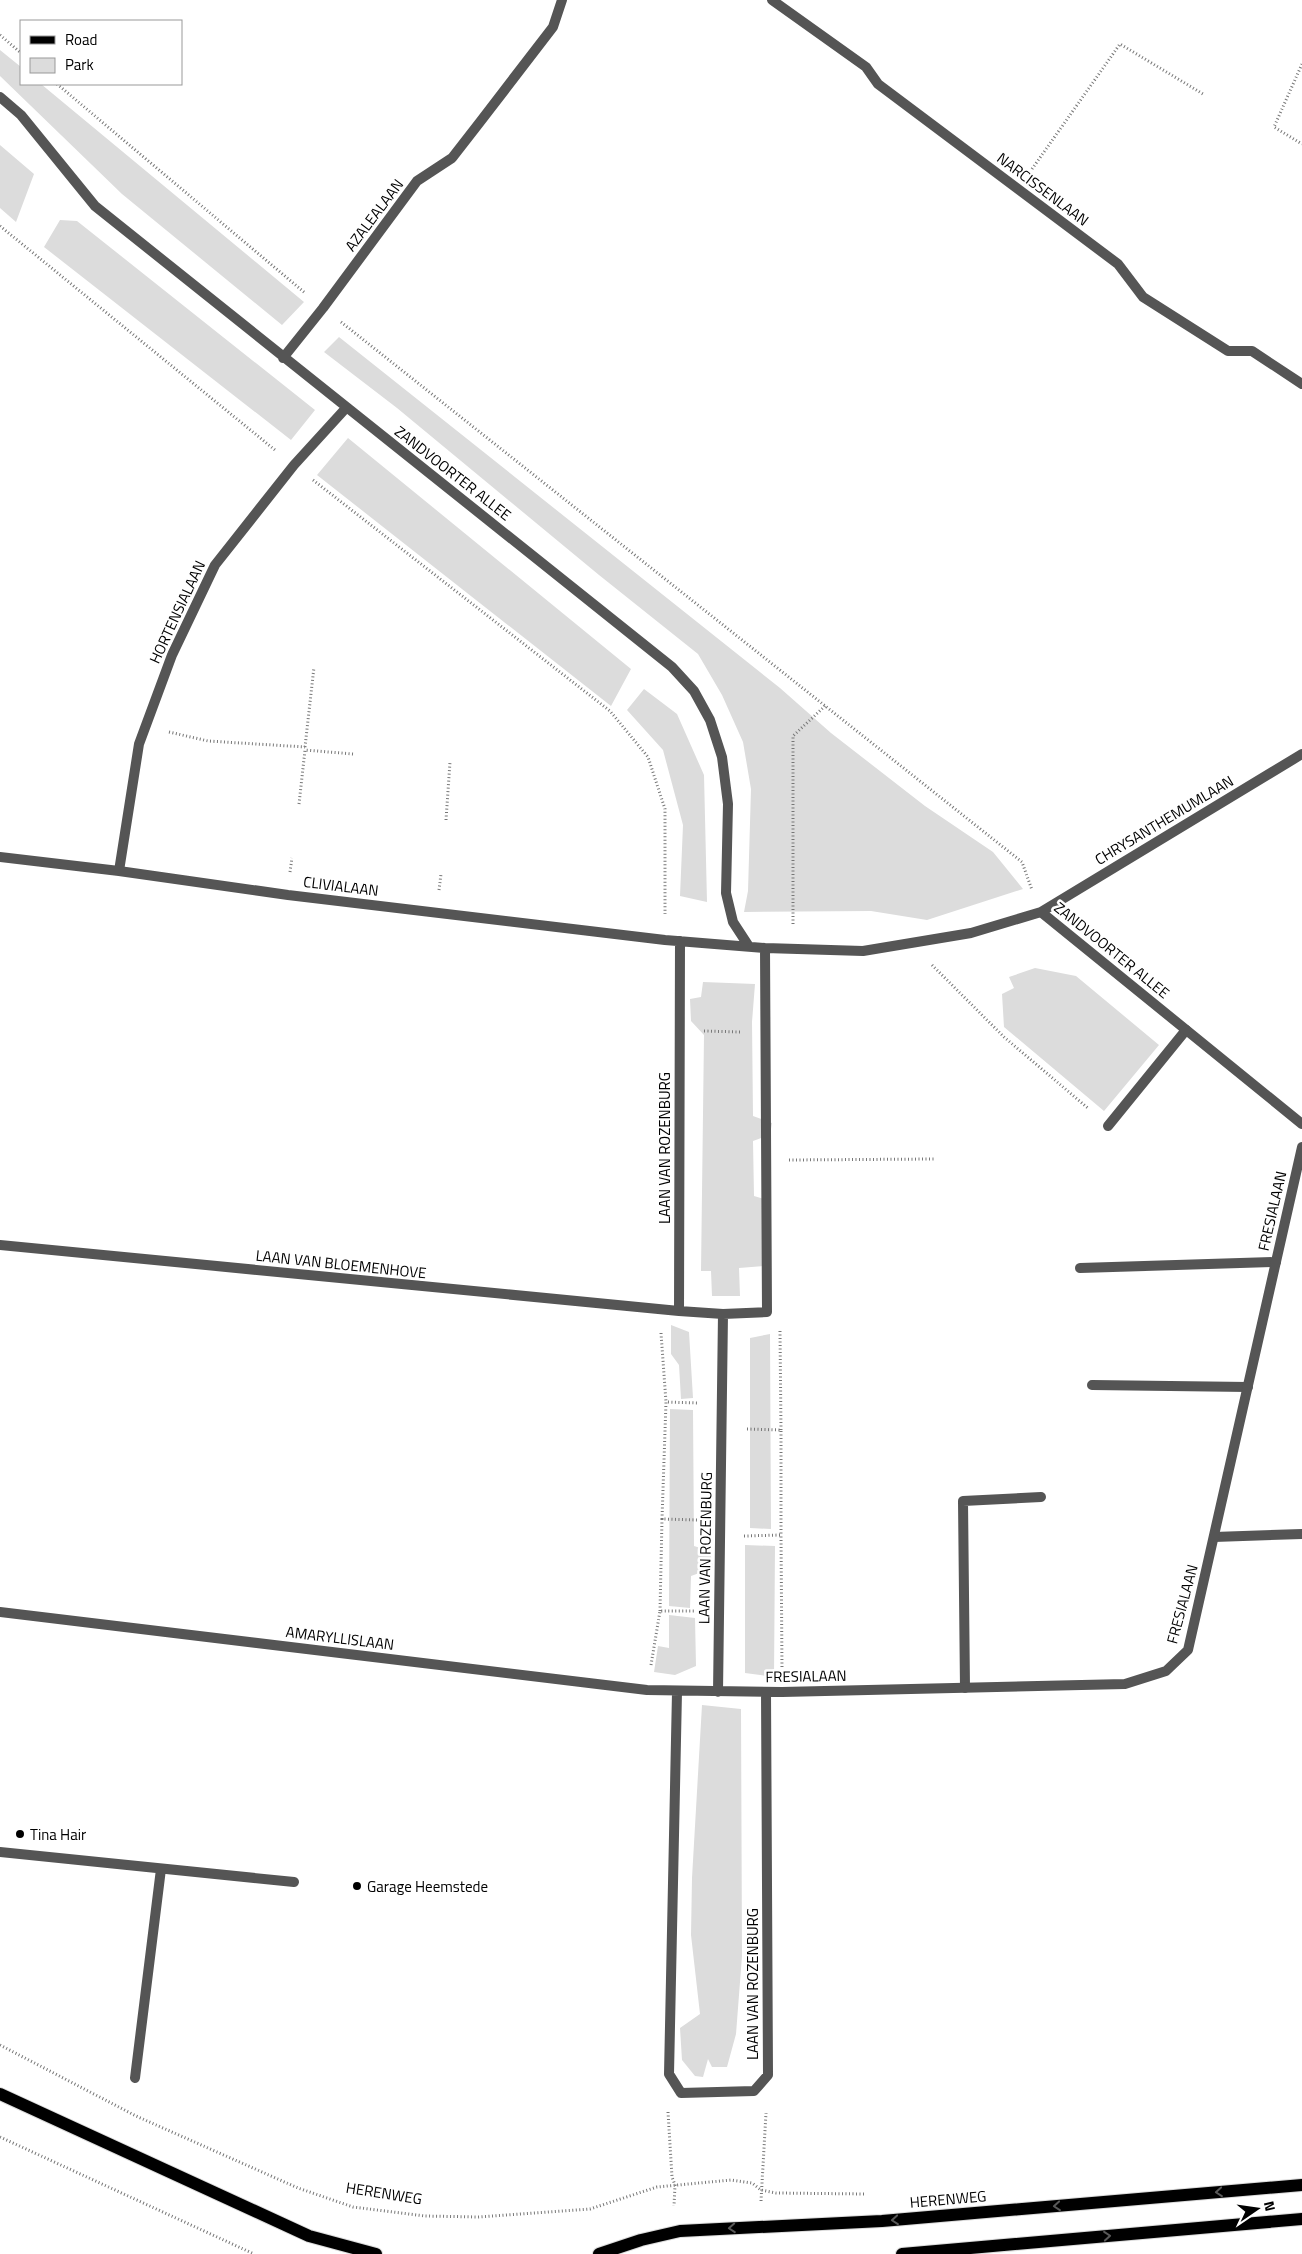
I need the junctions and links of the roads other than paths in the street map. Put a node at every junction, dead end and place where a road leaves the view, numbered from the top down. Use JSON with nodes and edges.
{"nodes":[{"id":1,"x":562,"y":0,"type":"edge"},
{"id":2,"x":772,"y":0,"type":"edge"},
{"id":3,"x":0,"y":97,"type":"edge"},
{"id":4,"x":283,"y":358,"type":"junction"},
{"id":5,"x":1302,"y":384,"type":"edge"},
{"id":6,"x":346,"y":408,"type":"junction"},
{"id":7,"x":1302,"y":754,"type":"edge"},
{"id":8,"x":0,"y":857,"type":"edge"},
{"id":9,"x":119,"y":871,"type":"junction"},
{"id":10,"x":1041,"y":912,"type":"junction"},
{"id":11,"x":680,"y":941,"type":"junction"},
{"id":12,"x":748,"y":945,"type":"junction"},
{"id":13,"x":765,"y":948,"type":"junction"},
{"id":14,"x":1186,"y":1030,"type":"junction"},
{"id":15,"x":1302,"y":1124,"type":"edge"},
{"id":16,"x":1108,"y":1126,"type":"road end"},
{"id":17,"x":1302,"y":1147,"type":"edge"},
{"id":18,"x":0,"y":1245,"type":"edge"},
{"id":19,"x":1276,"y":1262,"type":"junction"},
{"id":20,"x":1080,"y":1268,"type":"dead end"},
{"id":21,"x":679,"y":1311,"type":"junction"},
{"id":22,"x":723,"y":1314,"type":"junction"},
{"id":23,"x":1092,"y":1385,"type":"dead end"},
{"id":24,"x":1248,"y":1387,"type":"junction"},
{"id":25,"x":1042,"y":1497,"type":"dead end"},
{"id":26,"x":1302,"y":1534,"type":"edge"},
{"id":27,"x":1214,"y":1537,"type":"junction"},
{"id":28,"x":0,"y":1612,"type":"edge"},
{"id":29,"x":965,"y":1688,"type":"junction"},
{"id":30,"x":677,"y":1692,"type":"junction"},
{"id":31,"x":718,"y":1692,"type":"junction"},
{"id":32,"x":766,"y":1692,"type":"junction"},
{"id":33,"x":0,"y":1852,"type":"edge"},
{"id":34,"x":161,"y":1868,"type":"junction"},
{"id":35,"x":294,"y":1882,"type":"dead end"},
{"id":36,"x":135,"y":2078,"type":"dead end"},
{"id":37,"x":0,"y":2094,"type":"edge"},
{"id":38,"x":1302,"y":2185,"type":"edge"},
{"id":39,"x":1302,"y":2219,"type":"edge"},
{"id":40,"x":376,"y":2254,"type":"edge"},
{"id":41,"x":599,"y":2254,"type":"edge"},
{"id":42,"x":902,"y":2254,"type":"edge"}],
"edges":[{"from":1,"to":4,"type":"street","name":"AZALEALAAN"},
{"from":2,"to":5,"type":"street","name":"NARCISSENLAAN"},
{"from":3,"to":4,"type":"street","name":"ZANDVOORTER ALLEE"},
{"from":4,"to":6,"type":"street","name":"ZANDVOORTER ALLEE"},
{"from":6,"to":9,"type":"street","name":"HORTENSIALAAN"},
{"from":6,"to":12,"type":"street","name":"ZANDVOORTER ALLEE"},
{"from":7,"to":10,"type":"street","name":"CHRYSANTHEMUMLAAN"},
{"from":8,"to":9,"type":"street","name":"CLIVIALAAN"},
{"from":9,"to":11,"type":"street","name":"CLIVIALAAN"},
{"from":10,"to":13,"type":"street","name":"ZANDVOORTER ALLEE"},
{"from":10,"to":14,"type":"street","name":"ZANDVOORTER ALLEE"},
{"from":11,"to":12,"type":"street","name":"ZANDVOORTER ALLEE"},
{"from":11,"to":21,"type":"street","name":"LAAN VAN ROZENBURG"},
{"from":12,"to":13,"type":"street","name":"ZANDVOORTER ALLEE"},
{"from":13,"to":22,"type":"street"},
{"from":14,"to":15,"type":"street","name":"ZANDVOORTER ALLEE"},
{"from":14,"to":16,"type":"street"},
{"from":17,"to":19,"type":"street","name":"FRESIALAAN"},
{"from":18,"to":21,"type":"street","name":"LAAN VAN BLOEMENHOVE"},
{"from":19,"to":20,"type":"street"},
{"from":19,"to":24,"type":"street","name":"FRESIALAAN"},
{"from":21,"to":22,"type":"street"},
{"from":22,"to":31,"type":"street","name":"LAAN VAN ROZENBURG"},
{"from":23,"to":24,"type":"street"},
{"from":24,"to":27,"type":"street","name":"FRESIALAAN"},
{"from":25,"to":29,"type":"street"},
{"from":26,"to":27,"type":"street"},
{"from":27,"to":29,"type":"street","name":"FRESIALAAN"},
{"from":28,"to":30,"type":"street","name":"AMARYLLISLAAN"},
{"from":29,"to":32,"type":"street","name":"FRESIALAAN"},
{"from":30,"to":31,"type":"street","name":"FRESIALAAN"},
{"from":30,"to":32,"type":"street","name":"LAAN VAN ROZENBURG"},
{"from":31,"to":32,"type":"street","name":"FRESIALAAN"},
{"from":33,"to":34,"type":"street"},
{"from":34,"to":35,"type":"street"},
{"from":34,"to":36,"type":"street"},
{"from":37,"to":40,"type":"main road"},
{"from":38,"to":41,"type":"main road","name":"HERENWEG","one_way":true},
{"from":42,"to":39,"type":"main road","one_way":true}]}
